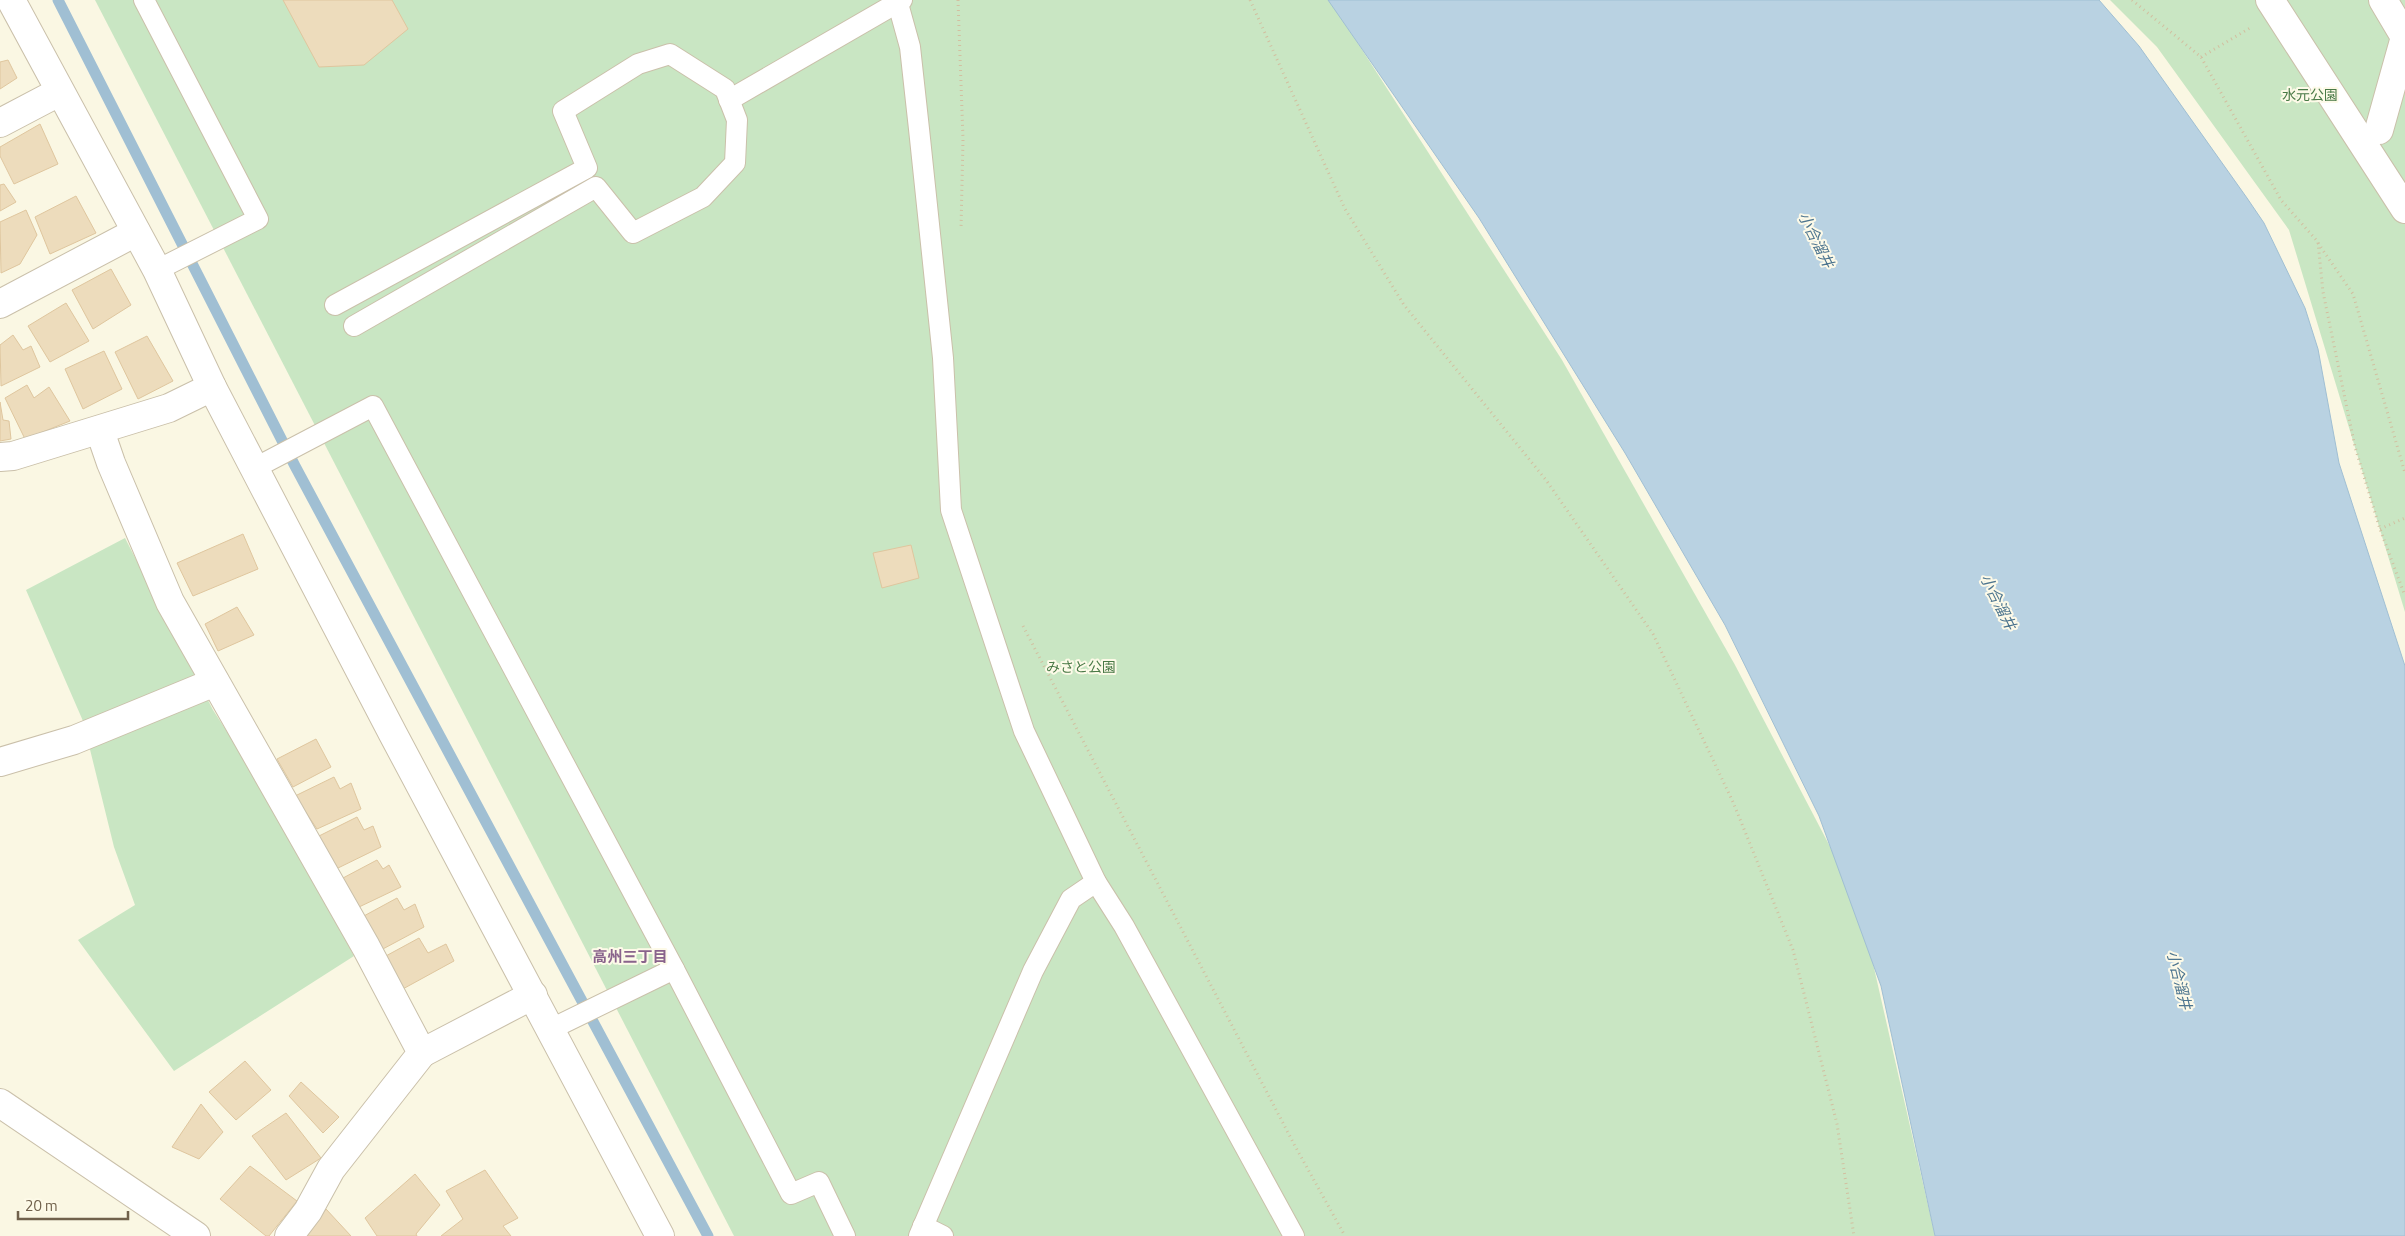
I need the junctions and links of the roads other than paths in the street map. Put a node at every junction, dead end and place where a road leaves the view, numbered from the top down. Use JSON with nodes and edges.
{"nodes":[{"id":1,"x":10,"y":0,"type":"edge"},
{"id":2,"x":144,"y":0,"type":"edge"},
{"id":3,"x":2384,"y":0,"type":"edge"},
{"id":4,"x":899,"y":1,"type":"edge"},
{"id":5,"x":2273,"y":6,"type":"edge"},
{"id":6,"x":59,"y":92,"type":"junction"},
{"id":7,"x":729,"y":100,"type":"junction"},
{"id":8,"x":0,"y":123,"type":"edge"},
{"id":9,"x":2379,"y":130,"type":"dead end"},
{"id":10,"x":2405,"y":209,"type":"edge"},
{"id":11,"x":136,"y":232,"type":"junction"},
{"id":12,"x":157,"y":270,"type":"junction"},
{"id":13,"x":0,"y":304,"type":"edge"},
{"id":14,"x":335,"y":305,"type":"dead end"},
{"id":15,"x":354,"y":326,"type":"dead end"},
{"id":16,"x":212,"y":387,"type":"junction"},
{"id":17,"x":100,"y":431,"type":"junction"},
{"id":18,"x":0,"y":457,"type":"edge"},
{"id":19,"x":255,"y":468,"type":"junction"},
{"id":20,"x":215,"y":682,"type":"junction"},
{"id":21,"x":0,"y":762,"type":"edge"},
{"id":22,"x":1096,"y":882,"type":"junction"},
{"id":23,"x":674,"y":969,"type":"junction"},
{"id":24,"x":533,"y":995,"type":"junction"},
{"id":25,"x":551,"y":1029,"type":"junction"},
{"id":26,"x":422,"y":1053,"type":"junction"},
{"id":27,"x":0,"y":1103,"type":"edge"},
{"id":28,"x":921,"y":1231,"type":"edge"},
{"id":29,"x":196,"y":1236,"type":"edge"},
{"id":30,"x":288,"y":1236,"type":"edge"},
{"id":31,"x":660,"y":1236,"type":"edge"},
{"id":32,"x":845,"y":1236,"type":"edge"},
{"id":33,"x":943,"y":1236,"type":"edge"},
{"id":34,"x":1294,"y":1236,"type":"edge"}],
"edges":[{"from":1,"to":6,"type":"street"},
{"from":2,"to":12,"type":"lane"},
{"from":3,"to":9,"type":"street"},
{"from":4,"to":7,"type":"lane"},
{"from":4,"to":22,"type":"lane"},
{"from":5,"to":10,"type":"street"},
{"from":6,"to":8,"type":"street"},
{"from":6,"to":11,"type":"street"},
{"from":7,"to":14,"type":"lane"},
{"from":7,"to":15,"type":"lane"},
{"from":11,"to":12,"type":"street"},
{"from":11,"to":13,"type":"street"},
{"from":12,"to":16,"type":"street"},
{"from":16,"to":17,"type":"street"},
{"from":16,"to":19,"type":"street"},
{"from":17,"to":18,"type":"street"},
{"from":17,"to":20,"type":"street"},
{"from":19,"to":23,"type":"lane"},
{"from":19,"to":24,"type":"street"},
{"from":20,"to":21,"type":"street"},
{"from":20,"to":26,"type":"street"},
{"from":22,"to":28,"type":"lane"},
{"from":22,"to":34,"type":"lane"},
{"from":23,"to":25,"type":"lane"},
{"from":23,"to":32,"type":"lane"},
{"from":24,"to":25,"type":"street"},
{"from":24,"to":26,"type":"street"},
{"from":25,"to":31,"type":"street"},
{"from":26,"to":30,"type":"street"},
{"from":27,"to":29,"type":"street"},
{"from":28,"to":33,"type":"lane"}]}
